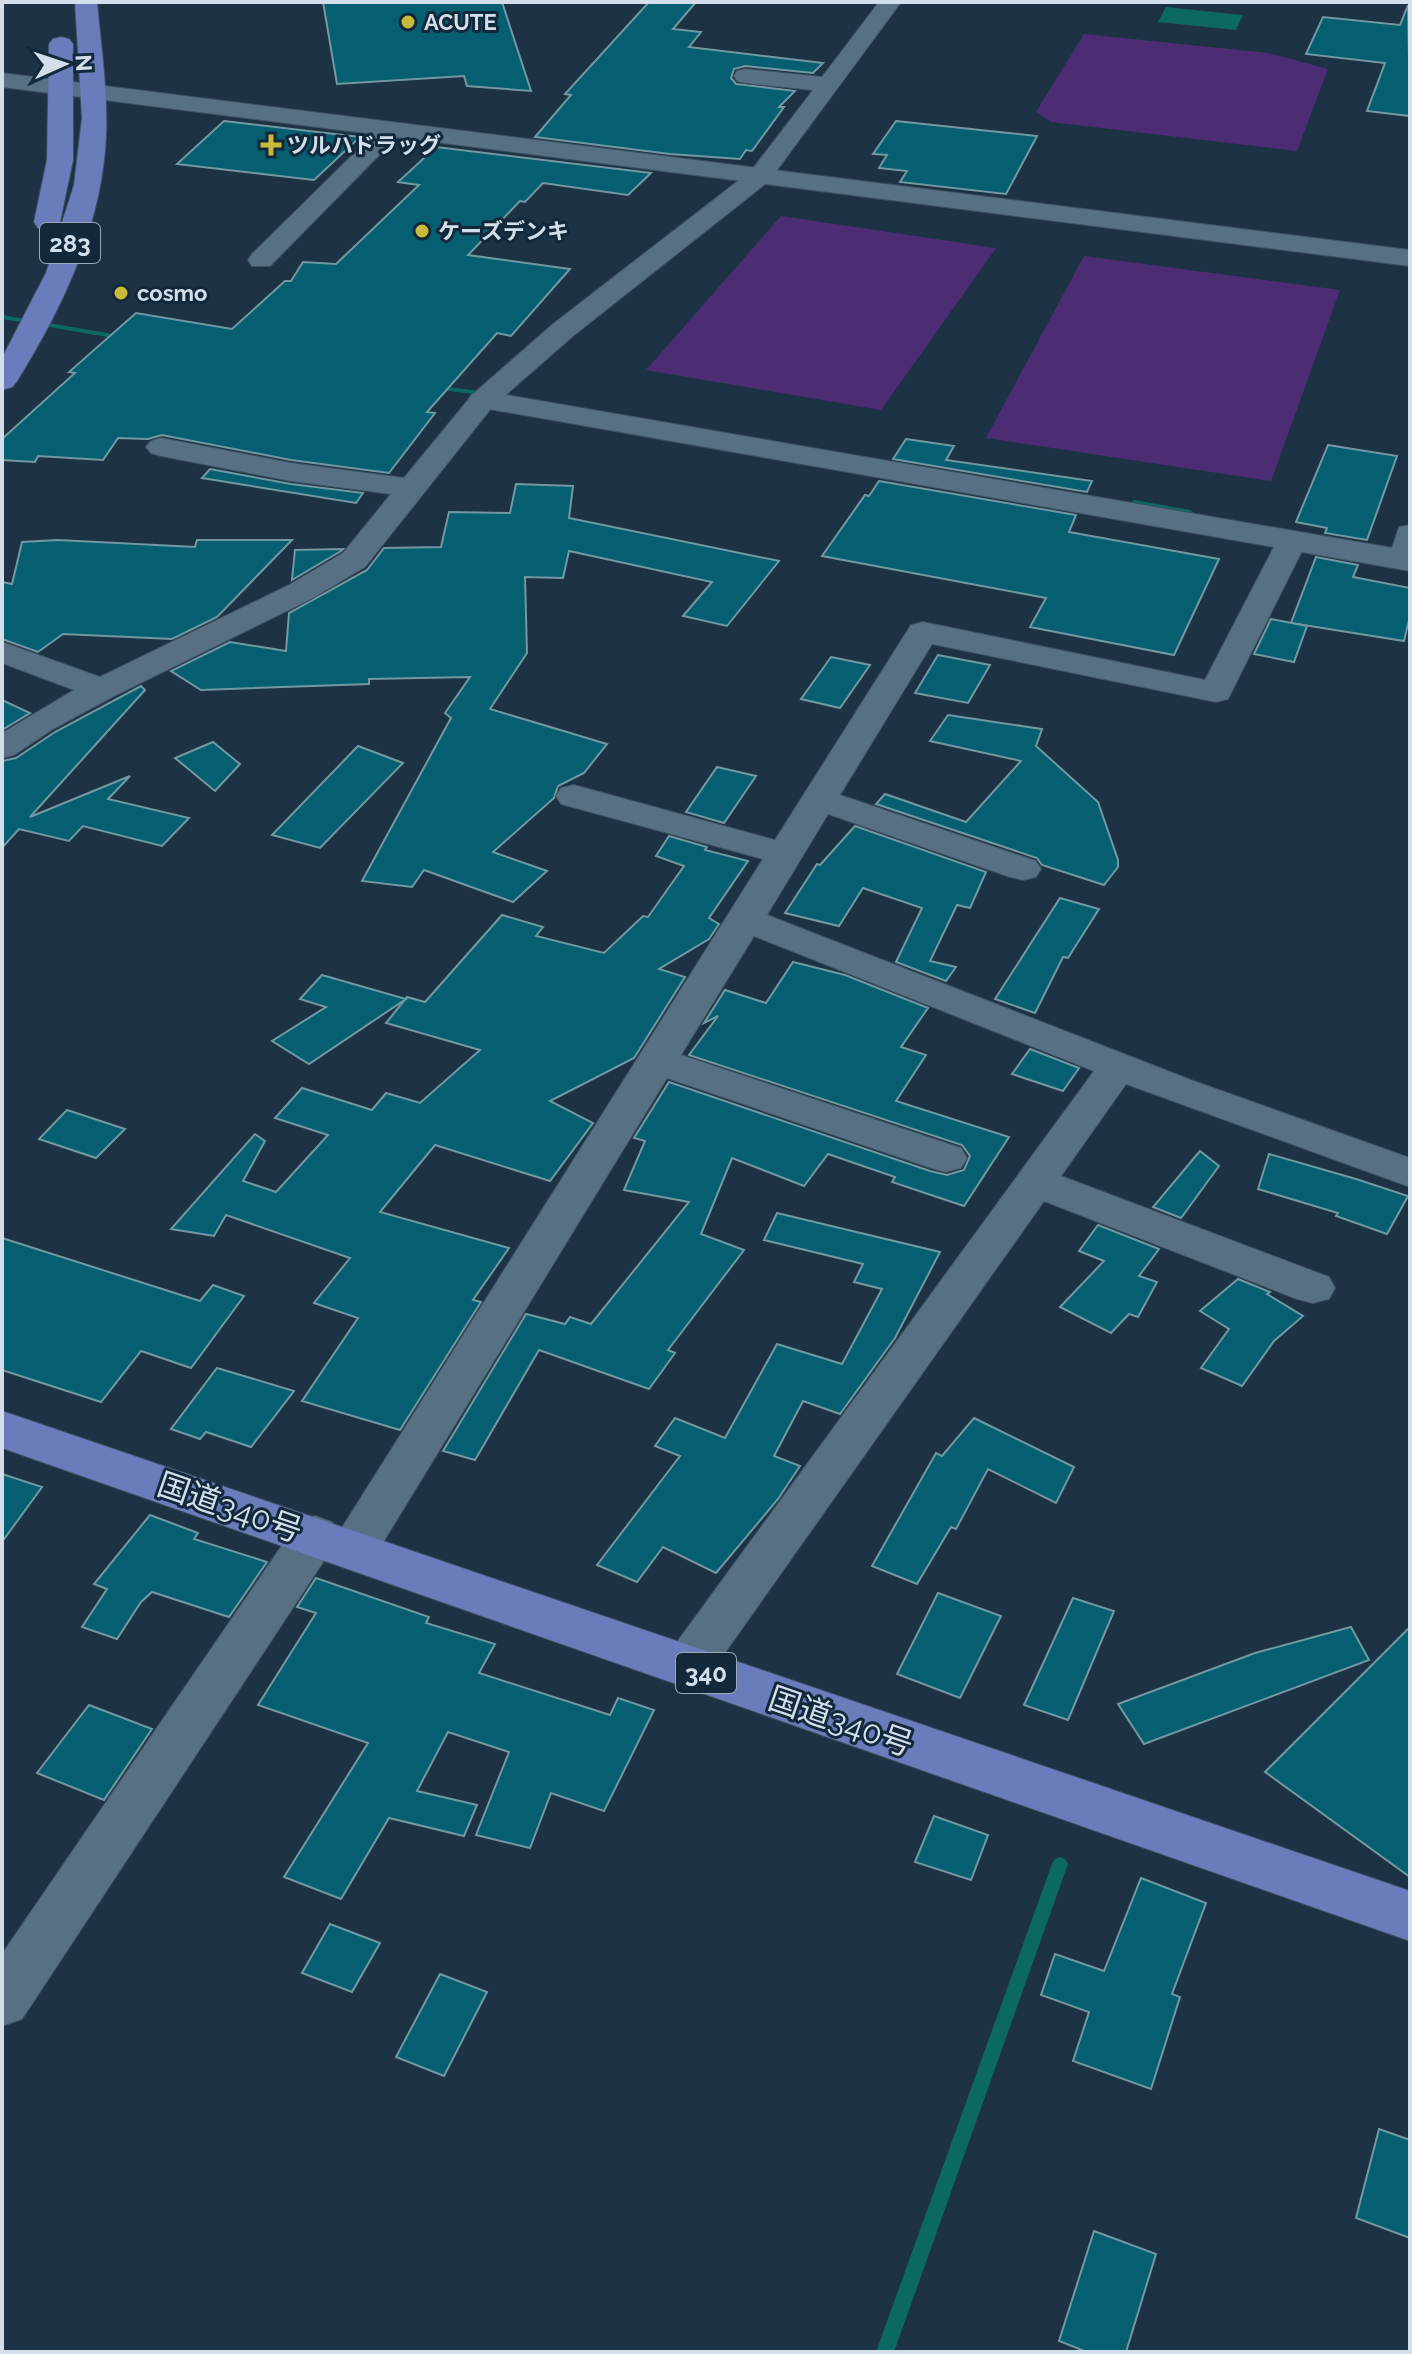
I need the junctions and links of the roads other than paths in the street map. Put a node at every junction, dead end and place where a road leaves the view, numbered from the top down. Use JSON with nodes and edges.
{"nodes":[{"id":1,"x":86,"y":2,"type":"edge"},
{"id":2,"x":882,"y":3,"type":"edge"},
{"id":3,"x":61,"y":15,"type":"dead end"},
{"id":4,"x":745,"y":76,"type":"dead end"},
{"id":5,"x":3,"y":80,"type":"edge"},
{"id":6,"x":827,"y":84,"type":"junction"},
{"id":7,"x":61,"y":88,"type":"junction"},
{"id":8,"x":91,"y":92,"type":"junction"},
{"id":9,"x":392,"y":129,"type":"junction"},
{"id":10,"x":760,"y":176,"type":"junction"},
{"id":11,"x":1410,"y":258,"type":"edge"},
{"id":12,"x":261,"y":260,"type":"dead end"},
{"id":13,"x":2,"y":333,"type":"edge"},
{"id":14,"x":2,"y":381,"type":"edge"},
{"id":15,"x":483,"y":400,"type":"junction"},
{"id":16,"x":161,"y":447,"type":"dead end"},
{"id":17,"x":412,"y":488,"type":"junction"},
{"id":18,"x":1292,"y":541,"type":"junction"},
{"id":19,"x":1407,"y":551,"type":"edge"},
{"id":20,"x":2,"y":652,"type":"edge"},
{"id":21,"x":102,"y":689,"type":"junction"},
{"id":22,"x":2,"y":748,"type":"edge"},
{"id":23,"x":574,"y":796,"type":"dead end"},
{"id":24,"x":821,"y":800,"type":"junction"},
{"id":25,"x":785,"y":854,"type":"junction"},
{"id":26,"x":1023,"y":869,"type":"dead end"},
{"id":27,"x":747,"y":920,"type":"junction"},
{"id":28,"x":659,"y":1062,"type":"junction"},
{"id":29,"x":1118,"y":1066,"type":"junction"},
{"id":30,"x":946,"y":1158,"type":"dead end"},
{"id":31,"x":1410,"y":1173,"type":"edge"},
{"id":32,"x":1036,"y":1182,"type":"junction"},
{"id":33,"x":1313,"y":1288,"type":"dead end"},
{"id":34,"x":2,"y":1429,"type":"edge"},
{"id":35,"x":335,"y":1542,"type":"junction"},
{"id":36,"x":687,"y":1667,"type":"junction"},
{"id":37,"x":1410,"y":1916,"type":"edge"},
{"id":38,"x":2,"y":2001,"type":"edge"}],
"edges":[{"from":1,"to":8,"type":"highway","number":"283"},
{"from":2,"to":6,"type":"street"},
{"from":3,"to":7,"type":"highway","number":"283"},
{"from":4,"to":6,"type":"street"},
{"from":5,"to":7,"type":"street"},
{"from":6,"to":10,"type":"street"},
{"from":7,"to":8,"type":"street"},
{"from":7,"to":13,"type":"highway","number":"283"},
{"from":8,"to":9,"type":"street"},
{"from":8,"to":14,"type":"highway","number":"283"},
{"from":9,"to":10,"type":"street"},
{"from":9,"to":12,"type":"street"},
{"from":10,"to":11,"type":"street"},
{"from":10,"to":15,"type":"street"},
{"from":15,"to":17,"type":"street"},
{"from":15,"to":18,"type":"street"},
{"from":16,"to":17,"type":"street"},
{"from":17,"to":21,"type":"street"},
{"from":18,"to":19,"type":"street"},
{"from":18,"to":24,"type":"street"},
{"from":20,"to":21,"type":"street"},
{"from":21,"to":22,"type":"street"},
{"from":23,"to":25,"type":"street"},
{"from":24,"to":25,"type":"street"},
{"from":24,"to":26,"type":"street"},
{"from":25,"to":27,"type":"street"},
{"from":27,"to":28,"type":"street"},
{"from":27,"to":29,"type":"street"},
{"from":28,"to":30,"type":"street"},
{"from":28,"to":35,"type":"street"},
{"from":29,"to":31,"type":"street"},
{"from":29,"to":32,"type":"street"},
{"from":32,"to":33,"type":"street"},
{"from":32,"to":36,"type":"street"},
{"from":34,"to":35,"type":"highway","name":"国道340号","number":"340"},
{"from":35,"to":36,"type":"highway","name":"国道340号","number":"340"},
{"from":35,"to":38,"type":"street"},
{"from":36,"to":37,"type":"highway","name":"国道340号","number":"340"}]}
